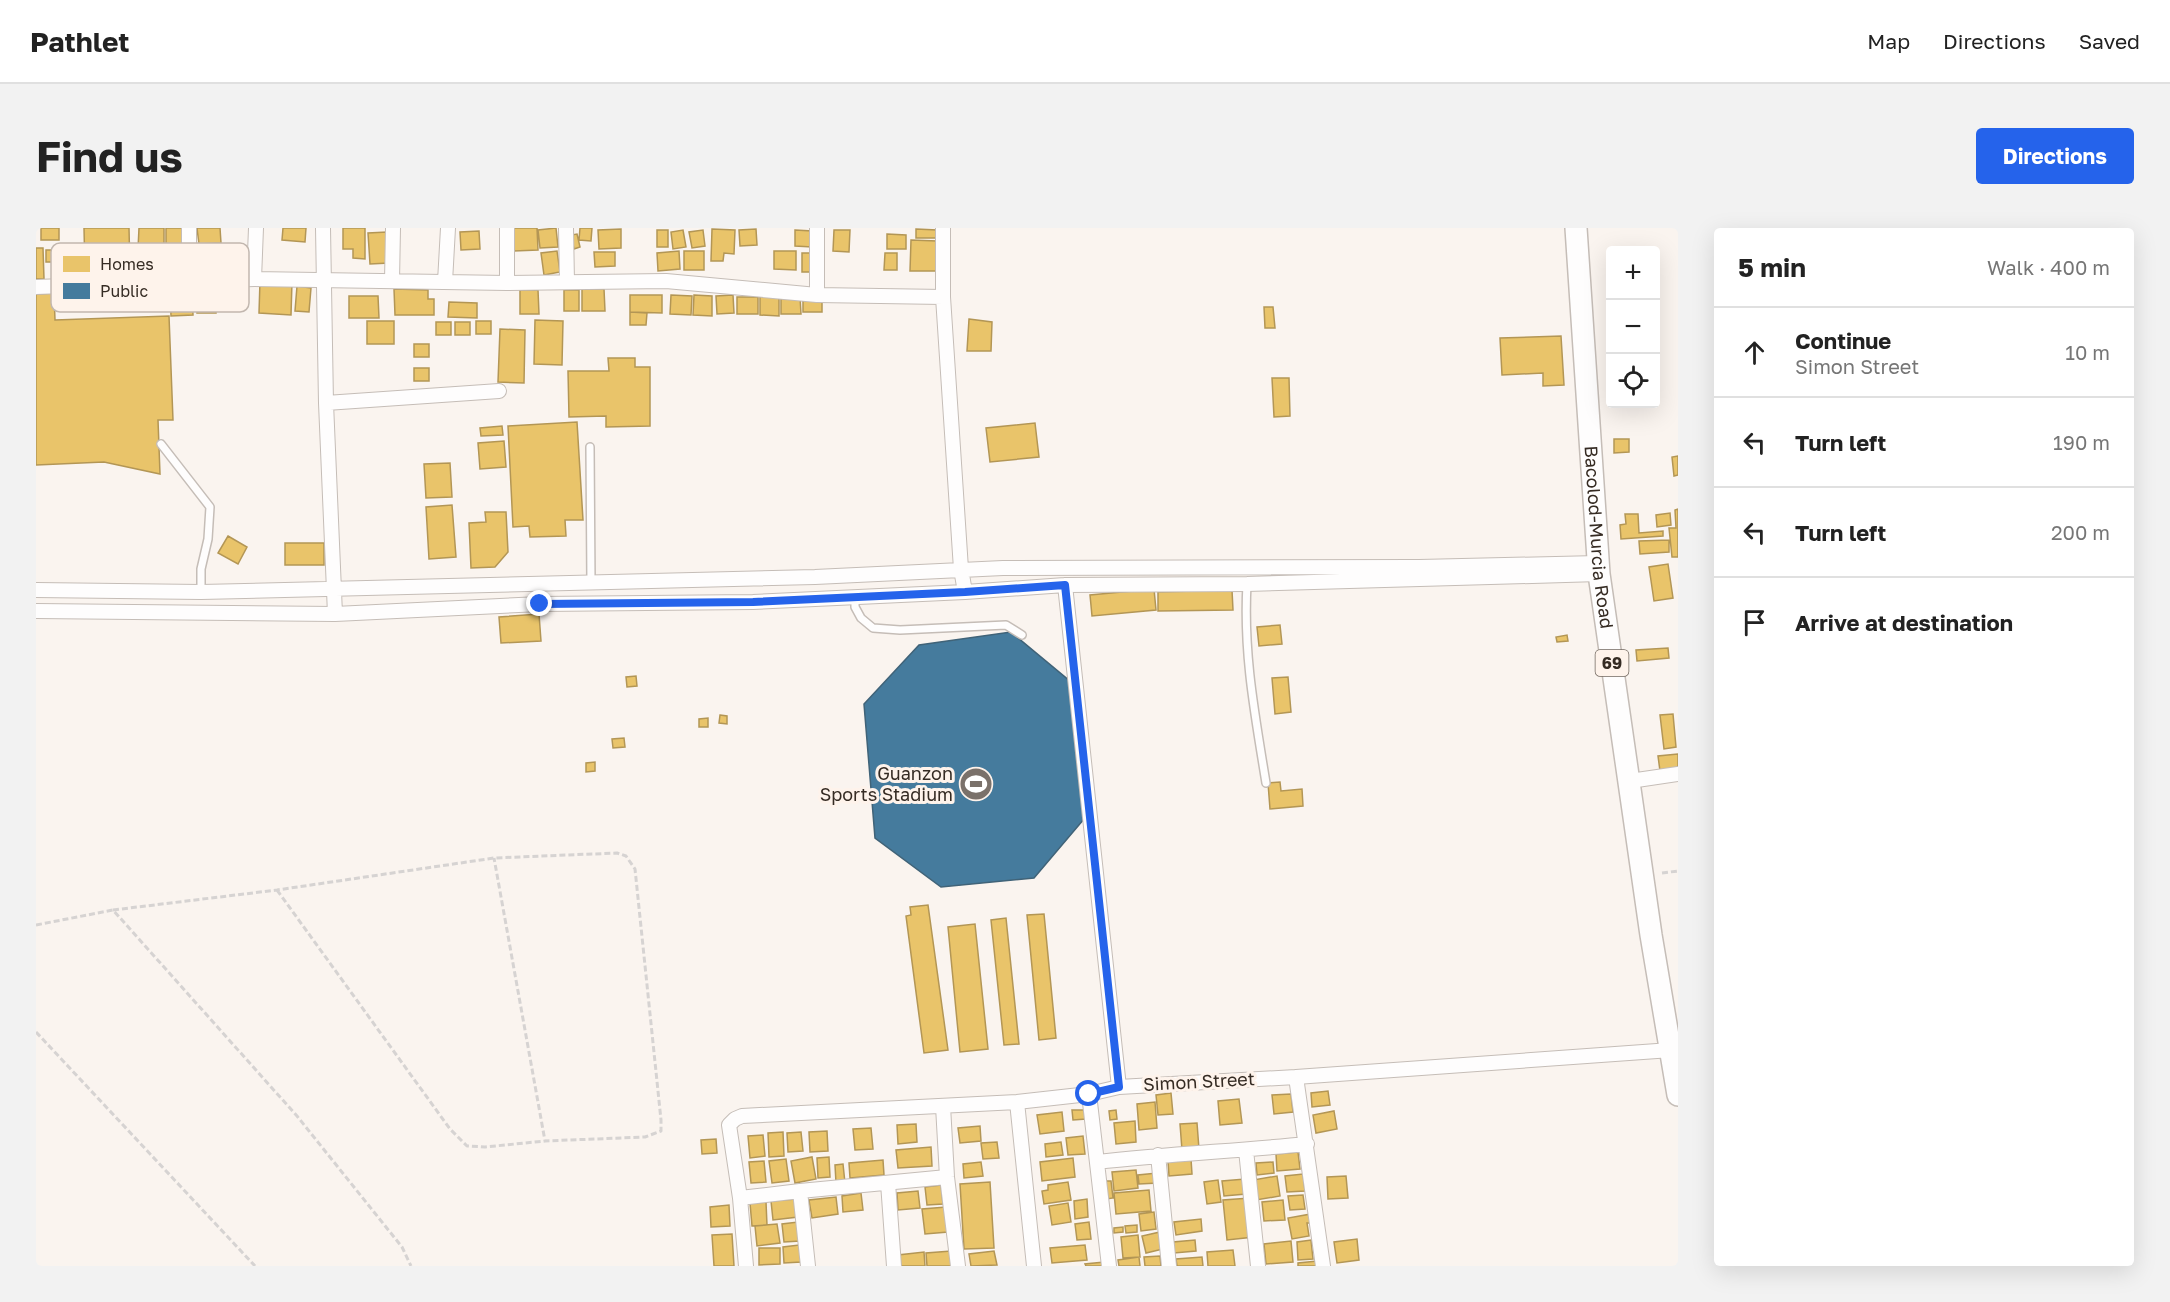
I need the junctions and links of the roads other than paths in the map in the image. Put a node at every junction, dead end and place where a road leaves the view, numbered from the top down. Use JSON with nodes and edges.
{"nodes":[{"id":1,"x":256,"y":228,"type":"edge"},
{"id":2,"x":323,"y":228,"type":"edge"},
{"id":3,"x":393,"y":228,"type":"edge"},
{"id":4,"x":448,"y":228,"type":"edge"},
{"id":5,"x":507,"y":228,"type":"edge"},
{"id":6,"x":566,"y":228,"type":"edge"},
{"id":7,"x":817,"y":228,"type":"edge"},
{"id":8,"x":943,"y":228,"type":"edge"},
{"id":9,"x":1576,"y":228,"type":"edge"},
{"id":10,"x":249,"y":279,"type":"edge"},
{"id":11,"x":254,"y":279,"type":"junction"},
{"id":12,"x":323,"y":280,"type":"junction"},
{"id":13,"x":392,"y":281,"type":"junction"},
{"id":14,"x":445,"y":282,"type":"junction"},
{"id":15,"x":567,"y":282,"type":"junction"},
{"id":16,"x":507,"y":283,"type":"junction"},
{"id":17,"x":51,"y":286,"type":"edge"},
{"id":18,"x":36,"y":287,"type":"edge"},
{"id":19,"x":817,"y":295,"type":"junction"},
{"id":20,"x":943,"y":297,"type":"junction"},
{"id":21,"x":499,"y":391,"type":"dead end"},
{"id":22,"x":326,"y":403,"type":"junction"},
{"id":23,"x":161,"y":444,"type":"dead end"},
{"id":24,"x":590,"y":447,"type":"dead end"},
{"id":25,"x":1269,"y":567,"type":"junction"},
{"id":26,"x":961,"y":569,"type":"junction"},
{"id":27,"x":1598,"y":569,"type":"junction"},
{"id":28,"x":1273,"y":582,"type":"junction"},
{"id":29,"x":591,"y":583,"type":"junction"},
{"id":30,"x":1247,"y":584,"type":"junction"},
{"id":31,"x":1065,"y":585,"type":"junction"},
{"id":32,"x":334,"y":589,"type":"junction"},
{"id":33,"x":36,"y":590,"type":"edge"},
{"id":34,"x":144,"y":592,"type":"junction"},
{"id":35,"x":201,"y":592,"type":"junction"},
{"id":36,"x":965,"y":592,"type":"junction"},
{"id":37,"x":855,"y":597,"type":"junction"},
{"id":38,"x":36,"y":611,"type":"edge"},
{"id":39,"x":145,"y":612,"type":"junction"},
{"id":40,"x":335,"y":614,"type":"junction"},
{"id":41,"x":1022,"y":635,"type":"dead end"},
{"id":42,"x":1678,"y":774,"type":"edge"},
{"id":43,"x":1630,"y":781,"type":"junction"},
{"id":44,"x":1266,"y":783,"type":"dead end"},
{"id":45,"x":1671,"y":1050,"type":"junction"},
{"id":46,"x":1296,"y":1077,"type":"junction"},
{"id":47,"x":1119,"y":1087,"type":"junction"},
{"id":48,"x":1089,"y":1094,"type":"junction"},
{"id":49,"x":1678,"y":1095,"type":"edge"},
{"id":50,"x":1017,"y":1102,"type":"junction"},
{"id":51,"x":943,"y":1106,"type":"junction"},
{"id":52,"x":1307,"y":1144,"type":"junction"},
{"id":53,"x":1246,"y":1150,"type":"junction"},
{"id":54,"x":1158,"y":1155,"type":"junction"},
{"id":55,"x":1096,"y":1162,"type":"junction"},
{"id":56,"x":947,"y":1177,"type":"junction"},
{"id":57,"x":888,"y":1183,"type":"junction"},
{"id":58,"x":800,"y":1191,"type":"junction"},
{"id":59,"x":740,"y":1198,"type":"junction"},
{"id":60,"x":746,"y":1266,"type":"edge"},
{"id":61,"x":808,"y":1266,"type":"edge"},
{"id":62,"x":894,"y":1266,"type":"edge"},
{"id":63,"x":958,"y":1266,"type":"edge"},
{"id":64,"x":1034,"y":1266,"type":"edge"},
{"id":65,"x":1109,"y":1266,"type":"edge"},
{"id":66,"x":1170,"y":1266,"type":"edge"},
{"id":67,"x":1258,"y":1266,"type":"edge"},
{"id":68,"x":1323,"y":1266,"type":"edge"}],
"edges":[{"from":1,"to":11,"type":"street"},
{"from":2,"to":12,"type":"street"},
{"from":3,"to":13,"type":"street"},
{"from":4,"to":14,"type":"street"},
{"from":5,"to":16,"type":"street"},
{"from":6,"to":15,"type":"street"},
{"from":7,"to":19,"type":"street"},
{"from":8,"to":20,"type":"street"},
{"from":9,"to":27,"type":"main road","name":"Bacolod-Murcia Road","number":"69"},
{"from":10,"to":11,"type":"street"},
{"from":11,"to":12,"type":"street"},
{"from":12,"to":13,"type":"street"},
{"from":12,"to":22,"type":"street"},
{"from":13,"to":14,"type":"street"},
{"from":14,"to":16,"type":"street"},
{"from":15,"to":16,"type":"street"},
{"from":15,"to":19,"type":"street"},
{"from":17,"to":18,"type":"street"},
{"from":19,"to":20,"type":"street"},
{"from":20,"to":26,"type":"street"},
{"from":21,"to":22,"type":"street"},
{"from":22,"to":32,"type":"street"},
{"from":23,"to":35,"type":"lane"},
{"from":24,"to":29,"type":"lane"},
{"from":25,"to":26,"type":"street"},
{"from":25,"to":27,"type":"street"},
{"from":25,"to":28,"type":"street"},
{"from":26,"to":29,"type":"street"},
{"from":26,"to":36,"type":"street"},
{"from":27,"to":28,"type":"street"},
{"from":27,"to":43,"type":"main road","name":"Bacolod-Murcia Road","number":"69"},
{"from":28,"to":30,"type":"street"},
{"from":29,"to":32,"type":"street"},
{"from":30,"to":31,"type":"street"},
{"from":30,"to":44,"type":"lane"},
{"from":31,"to":36,"type":"street"},
{"from":31,"to":47,"type":"street"},
{"from":32,"to":35,"type":"street"},
{"from":32,"to":40,"type":"street"},
{"from":33,"to":34,"type":"street"},
{"from":34,"to":35,"type":"street"},
{"from":34,"to":39,"type":"street"},
{"from":36,"to":37,"type":"street"},
{"from":37,"to":40,"type":"street"},
{"from":37,"to":41,"type":"lane"},
{"from":38,"to":39,"type":"street"},
{"from":39,"to":40,"type":"street"},
{"from":42,"to":43,"type":"street"},
{"from":43,"to":45,"type":"main road","name":"Bacolod-Murcia Road","number":"69"},
{"from":45,"to":46,"type":"street","name":"Simon Street"},
{"from":45,"to":49,"type":"main road","name":"Bacolod-Murcia Road","number":"69"},
{"from":46,"to":47,"type":"street","name":"Simon Street"},
{"from":46,"to":52,"type":"street"},
{"from":47,"to":48,"type":"street","name":"Simon Street"},
{"from":48,"to":50,"type":"street","name":"Simon Street"},
{"from":48,"to":55,"type":"street"},
{"from":50,"to":51,"type":"street","name":"Simon Street"},
{"from":50,"to":64,"type":"street"},
{"from":51,"to":56,"type":"street"},
{"from":51,"to":59,"type":"street","name":"Simon Street"},
{"from":52,"to":53,"type":"street"},
{"from":52,"to":68,"type":"street"},
{"from":53,"to":54,"type":"street"},
{"from":53,"to":67,"type":"street"},
{"from":54,"to":55,"type":"street"},
{"from":54,"to":66,"type":"street"},
{"from":55,"to":65,"type":"street"},
{"from":56,"to":57,"type":"street"},
{"from":56,"to":63,"type":"street"},
{"from":57,"to":58,"type":"street"},
{"from":57,"to":62,"type":"street"},
{"from":58,"to":59,"type":"street"},
{"from":58,"to":61,"type":"street"},
{"from":59,"to":60,"type":"street","name":"Simon Street"}]}
